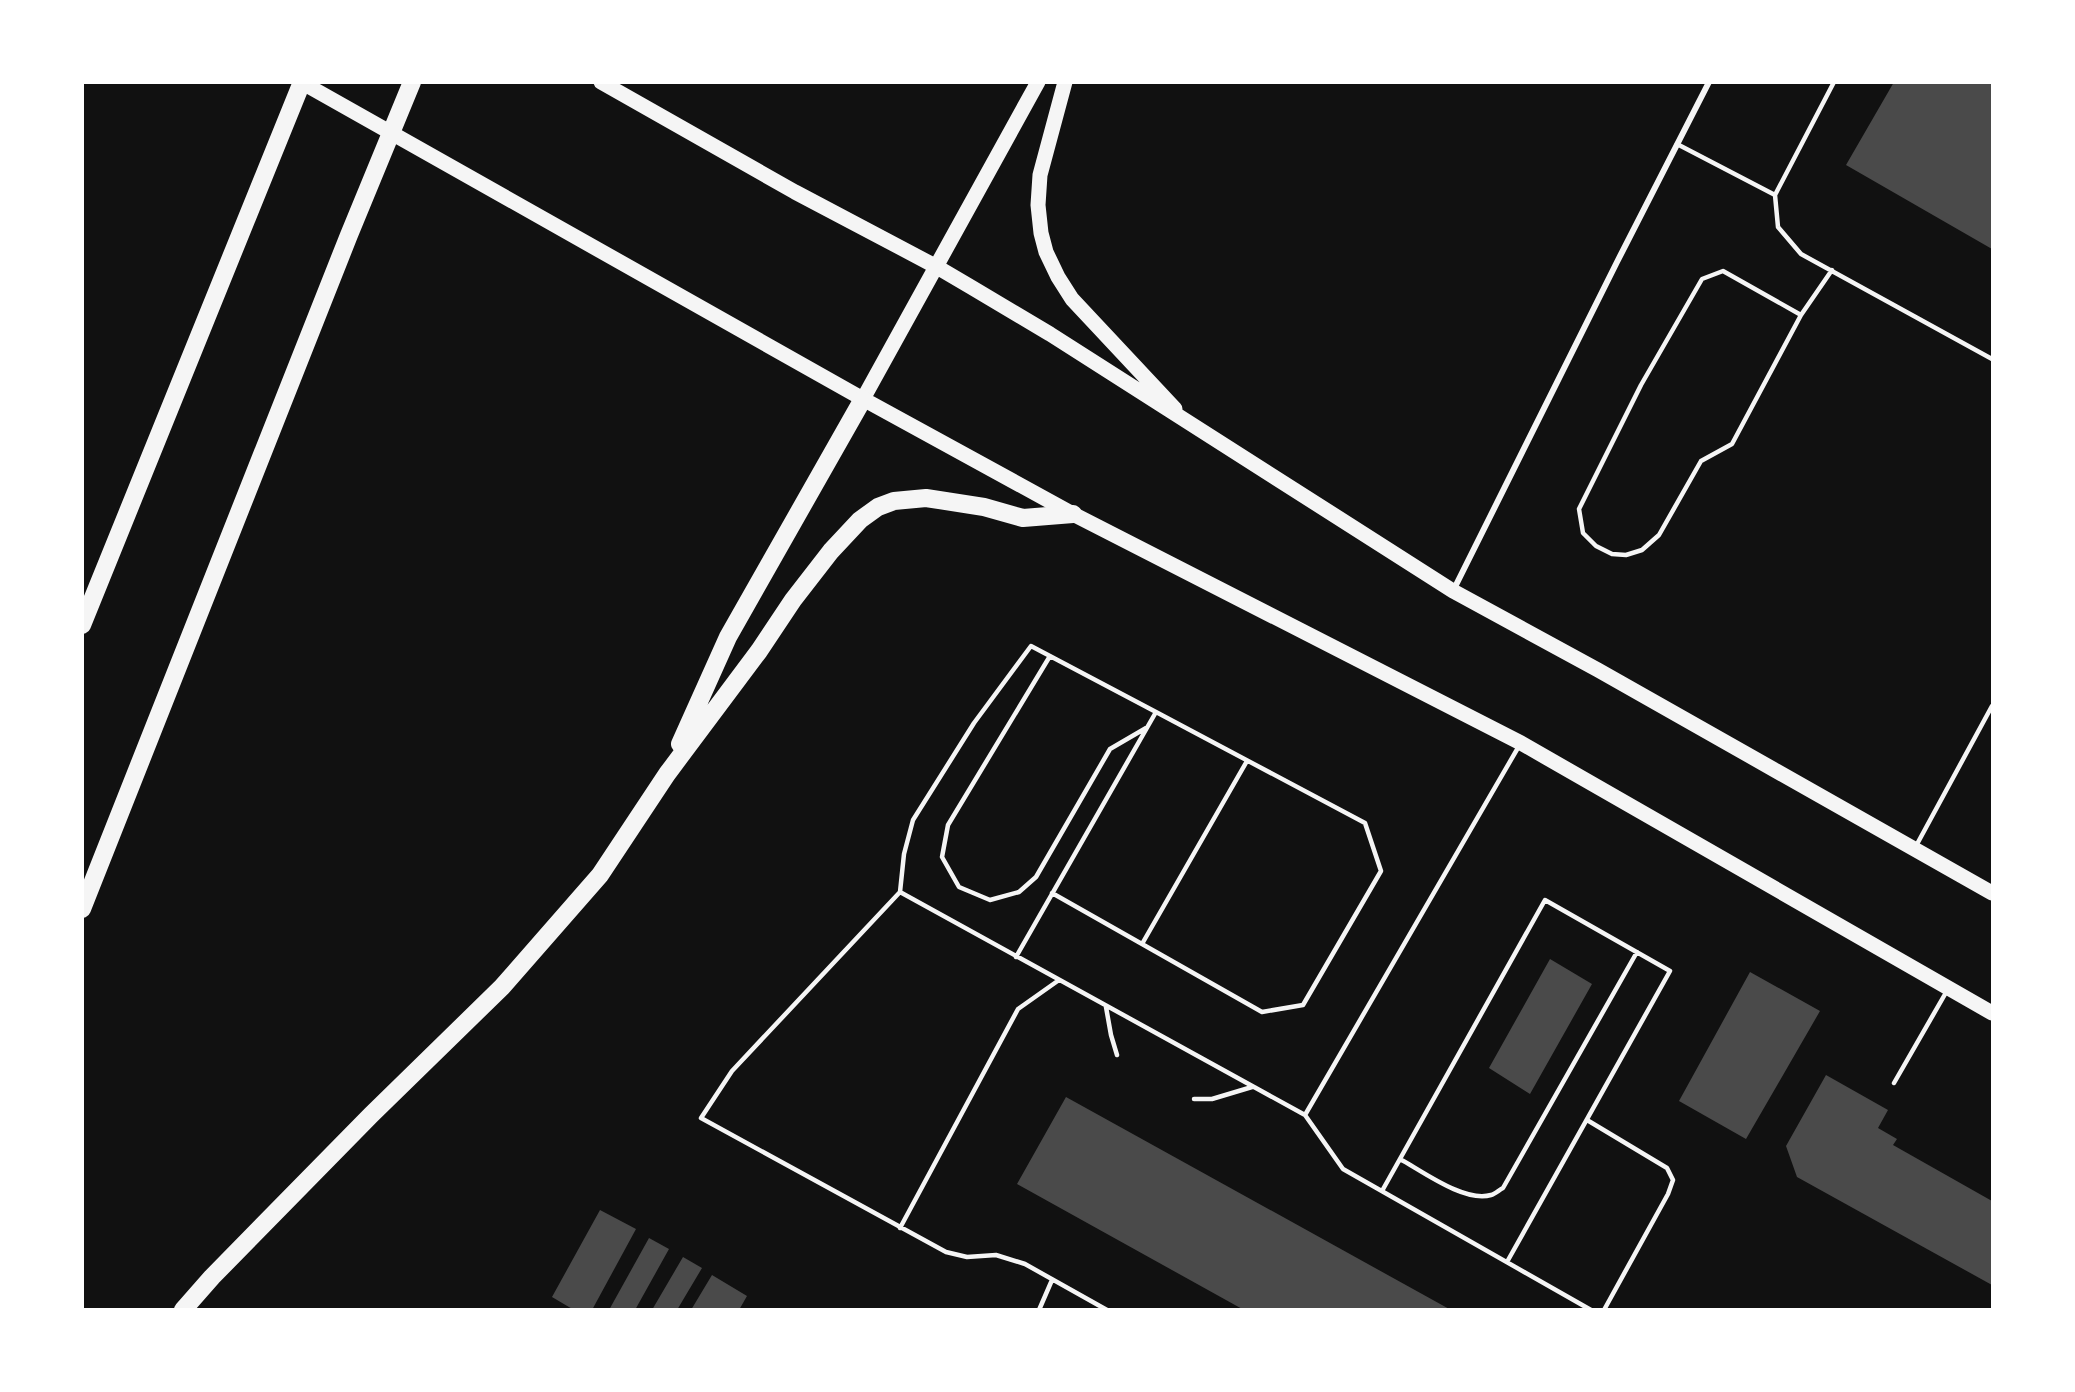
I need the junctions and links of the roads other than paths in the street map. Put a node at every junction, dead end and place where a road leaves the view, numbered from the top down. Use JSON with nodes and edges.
{"nodes":[{"id":1,"x":302,"y":82,"type":"edge"},
{"id":2,"x":412,"y":82,"type":"edge"},
{"id":3,"x":601,"y":82,"type":"edge"},
{"id":4,"x":1038,"y":82,"type":"edge"},
{"id":5,"x":1065,"y":82,"type":"edge"},
{"id":6,"x":1708,"y":82,"type":"edge"},
{"id":7,"x":1834,"y":82,"type":"edge"},
{"id":8,"x":1677,"y":144,"type":"junction"},
{"id":9,"x":1775,"y":195,"type":"junction"},
{"id":10,"x":937,"y":267,"type":"junction"},
{"id":11,"x":1832,"y":270,"type":"junction"},
{"id":12,"x":1801,"y":315,"type":"junction"},
{"id":13,"x":1992,"y":359,"type":"edge"},
{"id":14,"x":863,"y":399,"type":"junction"},
{"id":15,"x":1194,"y":428,"type":"junction"},
{"id":16,"x":1073,"y":514,"type":"junction"},
{"id":17,"x":1453,"y":591,"type":"junction"},
{"id":18,"x":82,"y":625,"type":"edge"},
{"id":19,"x":1050,"y":656,"type":"junction"},
{"id":20,"x":1992,"y":706,"type":"edge"},
{"id":21,"x":1156,"y":712,"type":"junction"},
{"id":22,"x":1986,"y":718,"type":"junction"},
{"id":23,"x":1992,"y":721,"type":"edge"},
{"id":24,"x":1146,"y":728,"type":"junction"},
{"id":25,"x":1521,"y":743,"type":"junction"},
{"id":26,"x":1247,"y":761,"type":"junction"},
{"id":27,"x":667,"y":774,"type":"junction"},
{"id":28,"x":1914,"y":849,"type":"junction"},
{"id":29,"x":900,"y":892,"type":"junction"},
{"id":30,"x":1052,"y":893,"type":"junction"},
{"id":31,"x":1992,"y":893,"type":"edge"},
{"id":32,"x":82,"y":909,"type":"edge"},
{"id":33,"x":1142,"y":944,"type":"junction"},
{"id":34,"x":1637,"y":952,"type":"junction"},
{"id":35,"x":1016,"y":957,"type":"junction"},
{"id":36,"x":1059,"y":980,"type":"junction"},
{"id":37,"x":1948,"y":987,"type":"junction"},
{"id":38,"x":1106,"y":1007,"type":"junction"},
{"id":39,"x":1992,"y":1012,"type":"edge"},
{"id":40,"x":1117,"y":1055,"type":"dead end"},
{"id":41,"x":1894,"y":1083,"type":"dead end"},
{"id":42,"x":1252,"y":1087,"type":"junction"},
{"id":43,"x":1194,"y":1099,"type":"dead end"},
{"id":44,"x":1305,"y":1115,"type":"junction"},
{"id":45,"x":1587,"y":1120,"type":"junction"},
{"id":46,"x":1400,"y":1159,"type":"junction"},
{"id":47,"x":1382,"y":1191,"type":"junction"},
{"id":48,"x":900,"y":1228,"type":"junction"},
{"id":49,"x":1507,"y":1262,"type":"junction"},
{"id":50,"x":1052,"y":1280,"type":"junction"},
{"id":51,"x":183,"y":1310,"type":"edge"},
{"id":52,"x":1039,"y":1310,"type":"edge"},
{"id":53,"x":1107,"y":1310,"type":"edge"},
{"id":54,"x":1592,"y":1310,"type":"edge"},
{"id":55,"x":1604,"y":1310,"type":"edge"}],
"edges":[{"from":1,"to":14,"type":"main road"},
{"from":1,"to":18,"type":"highway"},
{"from":2,"to":32,"type":"highway"},
{"from":3,"to":10,"type":"main road"},
{"from":4,"to":10,"type":"main road"},
{"from":5,"to":15,"type":"main road"},
{"from":6,"to":8,"type":"street"},
{"from":7,"to":9,"type":"lane"},
{"from":8,"to":9,"type":"lane"},
{"from":8,"to":17,"type":"street"},
{"from":9,"to":11,"type":"lane"},
{"from":10,"to":14,"type":"main road"},
{"from":10,"to":15,"type":"main road"},
{"from":11,"to":12,"type":"lane"},
{"from":11,"to":13,"type":"lane"},
{"from":12,"to":12,"type":"lane"},
{"from":14,"to":16,"type":"main road"},
{"from":14,"to":27,"type":"highway"},
{"from":15,"to":17,"type":"main road"},
{"from":16,"to":25,"type":"main road"},
{"from":16,"to":27,"type":"highway"},
{"from":17,"to":28,"type":"main road"},
{"from":19,"to":21,"type":"lane"},
{"from":19,"to":24,"type":"lane"},
{"from":19,"to":29,"type":"lane"},
{"from":20,"to":22,"type":"lane"},
{"from":21,"to":24,"type":"lane"},
{"from":21,"to":26,"type":"lane"},
{"from":22,"to":23,"type":"lane"},
{"from":22,"to":28,"type":"lane"},
{"from":24,"to":30,"type":"lane"},
{"from":25,"to":37,"type":"main road"},
{"from":25,"to":44,"type":"lane"},
{"from":26,"to":33,"type":"lane"},
{"from":26,"to":33,"type":"lane"},
{"from":27,"to":51,"type":"highway"},
{"from":28,"to":31,"type":"main road"},
{"from":29,"to":35,"type":"lane"},
{"from":29,"to":48,"type":"lane"},
{"from":30,"to":33,"type":"lane"},
{"from":30,"to":35,"type":"lane"},
{"from":34,"to":45,"type":"lane"},
{"from":34,"to":46,"type":"lane"},
{"from":34,"to":46,"type":"lane"},
{"from":35,"to":36,"type":"lane"},
{"from":36,"to":38,"type":"lane"},
{"from":36,"to":48,"type":"lane"},
{"from":37,"to":39,"type":"main road"},
{"from":37,"to":41,"type":"lane"},
{"from":38,"to":40,"type":"lane"},
{"from":38,"to":42,"type":"lane"},
{"from":42,"to":43,"type":"lane"},
{"from":42,"to":44,"type":"lane"},
{"from":44,"to":47,"type":"lane"},
{"from":45,"to":49,"type":"lane"},
{"from":45,"to":55,"type":"lane"},
{"from":46,"to":47,"type":"lane"},
{"from":47,"to":49,"type":"lane"},
{"from":48,"to":50,"type":"lane"},
{"from":49,"to":54,"type":"lane"},
{"from":50,"to":52,"type":"lane"},
{"from":50,"to":53,"type":"lane"}]}
